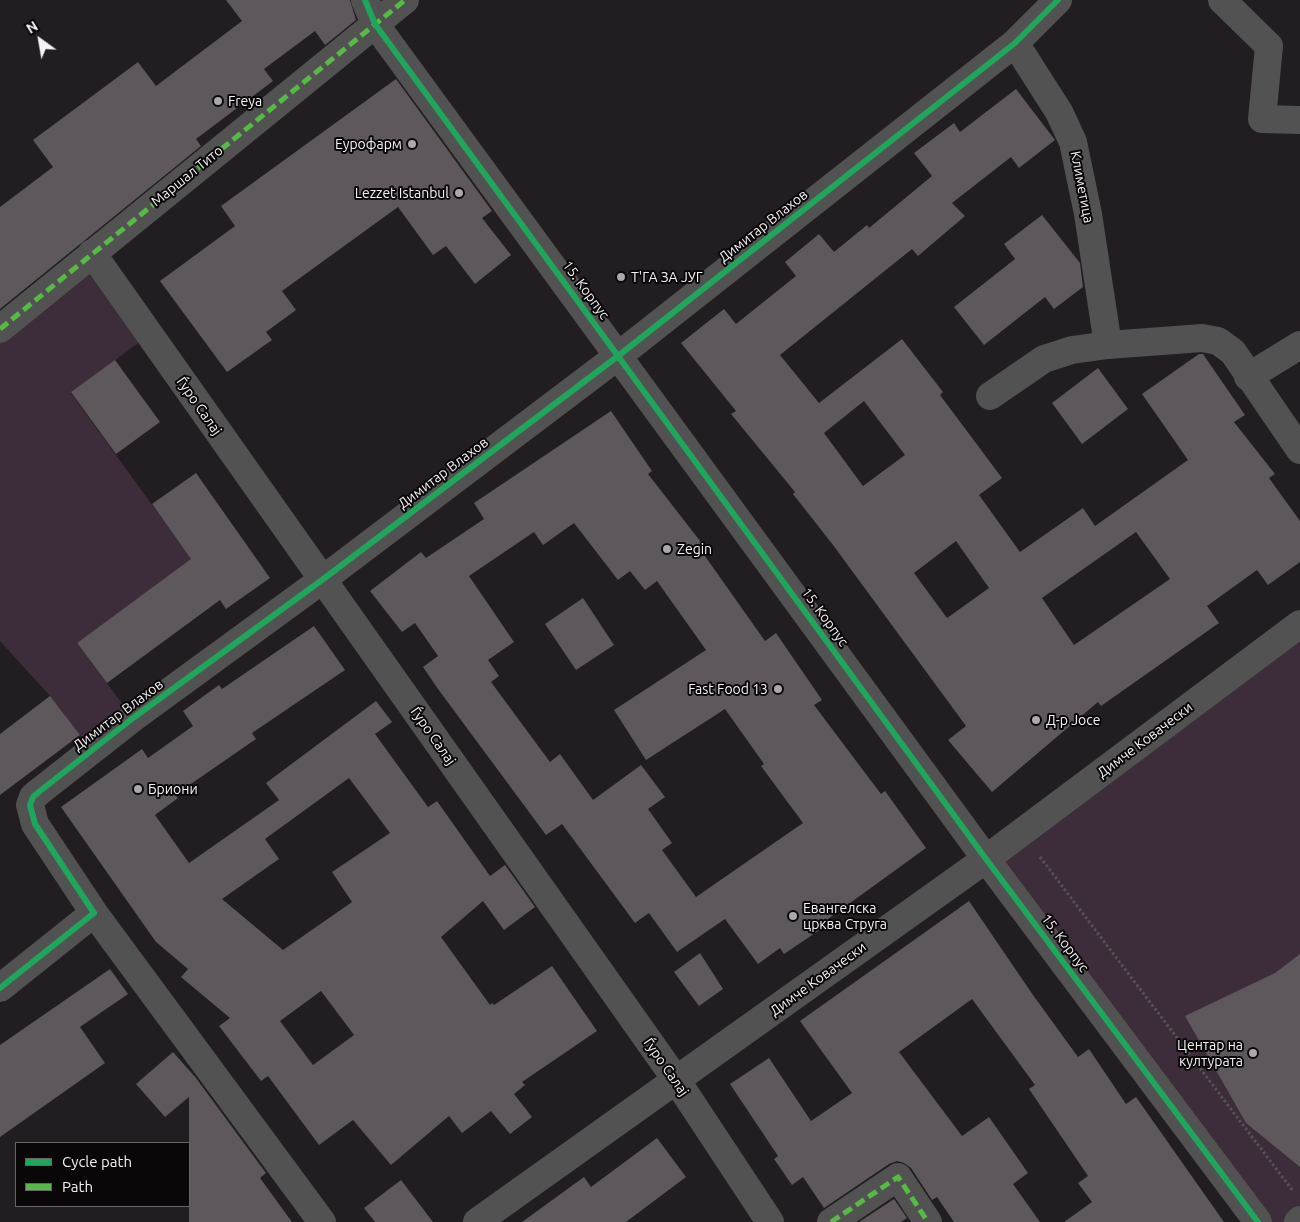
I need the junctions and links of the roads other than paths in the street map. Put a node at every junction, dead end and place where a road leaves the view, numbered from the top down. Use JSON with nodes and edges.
{"nodes":[{"id":1,"x":405,"y":0,"type":"edge"},
{"id":2,"x":1058,"y":0,"type":"edge"},
{"id":3,"x":1222,"y":0,"type":"edge"},
{"id":4,"x":370,"y":12,"type":"edge"},
{"id":5,"x":1015,"y":43,"type":"junction"},
{"id":6,"x":1300,"y":120,"type":"edge"},
{"id":7,"x":92,"y":253,"type":"junction"},
{"id":8,"x":0,"y":329,"type":"edge"},
{"id":9,"x":1108,"y":345,"type":"junction"},
{"id":10,"x":1300,"y":345,"type":"edge"},
{"id":11,"x":618,"y":356,"type":"junction"},
{"id":12,"x":1248,"y":377,"type":"junction"},
{"id":13,"x":990,"y":396,"type":"dead end"},
{"id":14,"x":1300,"y":450,"type":"edge"},
{"id":15,"x":322,"y":580,"type":"junction"},
{"id":16,"x":1300,"y":624,"type":"edge"},
{"id":17,"x":986,"y":859,"type":"junction"},
{"id":18,"x":94,"y":913,"type":"junction"},
{"id":19,"x":0,"y":988,"type":"edge"},
{"id":20,"x":677,"y":1081,"type":"junction"},
{"id":21,"x":322,"y":1222,"type":"edge"},
{"id":22,"x":477,"y":1222,"type":"edge"},
{"id":23,"x":770,"y":1222,"type":"edge"},
{"id":24,"x":831,"y":1222,"type":"edge"},
{"id":25,"x":928,"y":1222,"type":"edge"},
{"id":26,"x":1258,"y":1222,"type":"edge"}],
"edges":[{"from":1,"to":4,"type":"street","name":"Маршал Тито"},
{"from":2,"to":5,"type":"street","name":"Димитар Влахов"},
{"from":3,"to":6,"type":"street"},
{"from":4,"to":7,"type":"street","name":"Маршал Тито"},
{"from":4,"to":11,"type":"street","name":"15. Корпус"},
{"from":5,"to":9,"type":"street","name":"Климетица"},
{"from":5,"to":11,"type":"street","name":"Димитар Влахов"},
{"from":7,"to":8,"type":"street","name":"Маршал Тито"},
{"from":7,"to":15,"type":"street","name":"Ѓуро Салај"},
{"from":9,"to":12,"type":"street"},
{"from":9,"to":13,"type":"street"},
{"from":10,"to":12,"type":"street"},
{"from":11,"to":15,"type":"street","name":"Димитар Влахов"},
{"from":11,"to":17,"type":"street","name":"15. Корпус"},
{"from":12,"to":14,"type":"street"},
{"from":15,"to":18,"type":"street","name":"Димитар Влахов"},
{"from":15,"to":20,"type":"street","name":"Ѓуро Салај"},
{"from":16,"to":17,"type":"street","name":"Димче Ковачески"},
{"from":17,"to":20,"type":"street","name":"Димче Ковачески"},
{"from":17,"to":26,"type":"street","name":"15. Корпус"},
{"from":18,"to":19,"type":"street"},
{"from":18,"to":21,"type":"street"},
{"from":20,"to":22,"type":"street","name":"Димче Ковачески"},
{"from":20,"to":23,"type":"street","name":"Ѓуро Салај"},
{"from":24,"to":25,"type":"street"}]}
